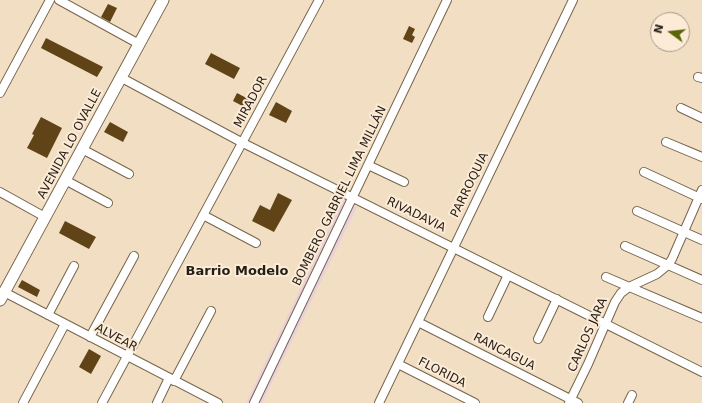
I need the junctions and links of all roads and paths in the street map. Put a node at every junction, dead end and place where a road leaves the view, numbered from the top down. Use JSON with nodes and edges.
{"nodes":[{"id":1,"x":50,"y":0,"type":"edge"},
{"id":2,"x":59,"y":0,"type":"edge"},
{"id":3,"x":163,"y":0,"type":"edge"},
{"id":4,"x":319,"y":0,"type":"edge"},
{"id":5,"x":447,"y":0,"type":"edge"},
{"id":6,"x":573,"y":0,"type":"edge"},
{"id":7,"x":139,"y":44,"type":"junction"},
{"id":8,"x":120,"y":77,"type":"junction"},
{"id":9,"x":0,"y":93,"type":"edge"},
{"id":10,"x":681,"y":108,"type":"dead end"},
{"id":11,"x":702,"y":118,"type":"edge"},
{"id":12,"x":242,"y":142,"type":"junction"},
{"id":13,"x":666,"y":142,"type":"dead end"},
{"id":14,"x":82,"y":149,"type":"junction"},
{"id":15,"x":702,"y":158,"type":"edge"},
{"id":16,"x":368,"y":165,"type":"junction"},
{"id":17,"x":644,"y":172,"type":"dead end"},
{"id":18,"x":129,"y":174,"type":"dead end"},
{"id":19,"x":65,"y":180,"type":"junction"},
{"id":20,"x":404,"y":182,"type":"dead end"},
{"id":21,"x":0,"y":192,"type":"edge"},
{"id":22,"x":701,"y":196,"type":"edge"},
{"id":23,"x":352,"y":198,"type":"junction"},
{"id":24,"x":108,"y":203,"type":"dead end"},
{"id":25,"x":637,"y":211,"type":"dead end"},
{"id":26,"x":203,"y":215,"type":"junction"},
{"id":27,"x":45,"y":217,"type":"junction"},
{"id":28,"x":684,"y":233,"type":"junction"},
{"id":29,"x":702,"y":240,"type":"edge"},
{"id":30,"x":256,"y":243,"type":"dead end"},
{"id":31,"x":625,"y":246,"type":"dead end"},
{"id":32,"x":454,"y":248,"type":"junction"},
{"id":33,"x":134,"y":256,"type":"dead end"},
{"id":34,"x":668,"y":265,"type":"junction"},
{"id":35,"x":74,"y":266,"type":"dead end"},
{"id":36,"x":508,"y":274,"type":"junction"},
{"id":37,"x":606,"y":277,"type":"dead end"},
{"id":38,"x":702,"y":280,"type":"edge"},
{"id":39,"x":629,"y":287,"type":"junction"},
{"id":40,"x":2,"y":296,"type":"edge"},
{"id":41,"x":557,"y":299,"type":"junction"},
{"id":42,"x":211,"y":311,"type":"dead end"},
{"id":43,"x":48,"y":316,"type":"junction"},
{"id":44,"x":488,"y":317,"type":"dead end"},
{"id":45,"x":702,"y":318,"type":"edge"},
{"id":46,"x":418,"y":322,"type":"junction"},
{"id":47,"x":65,"y":324,"type":"junction"},
{"id":48,"x":606,"y":324,"type":"junction"},
{"id":49,"x":90,"y":337,"type":"junction"},
{"id":50,"x":538,"y":339,"type":"dead end"},
{"id":51,"x":127,"y":357,"type":"junction"},
{"id":52,"x":398,"y":364,"type":"junction"},
{"id":53,"x":702,"y":372,"type":"edge"},
{"id":54,"x":172,"y":380,"type":"junction"},
{"id":55,"x":573,"y":402,"type":"edge"},
{"id":56,"x":23,"y":403,"type":"edge"},
{"id":57,"x":102,"y":403,"type":"edge"},
{"id":58,"x":157,"y":403,"type":"edge"},
{"id":59,"x":218,"y":403,"type":"edge"},
{"id":60,"x":254,"y":403,"type":"edge"},
{"id":61,"x":380,"y":403,"type":"edge"},
{"id":62,"x":475,"y":403,"type":"edge"}],
"edges":[{"from":1,"to":9,"type":"street"},
{"from":2,"to":7,"type":"street"},
{"from":3,"to":7,"type":"main road","name":"AVENIDA LO OVALLE"},
{"from":4,"to":12,"type":"street","name":"MIRADOR"},
{"from":5,"to":16,"type":"street","name":"BOMBERO GABRIEL LIMA MILLÁN"},
{"from":6,"to":32,"type":"street","name":"PARROQUIA"},
{"from":7,"to":8,"type":"main road","name":"AVENIDA LO OVALLE"},
{"from":8,"to":12,"type":"street","name":"RIVADAVIA"},
{"from":8,"to":14,"type":"main road","name":"AVENIDA LO OVALLE"},
{"from":10,"to":11,"type":"street"},
{"from":12,"to":23,"type":"street","name":"RIVADAVIA"},
{"from":12,"to":26,"type":"street","name":"MIRADOR"},
{"from":13,"to":15,"type":"street"},
{"from":14,"to":18,"type":"street"},
{"from":14,"to":19,"type":"main road","name":"AVENIDA LO OVALLE"},
{"from":16,"to":20,"type":"street"},
{"from":16,"to":23,"type":"street","name":"BOMBERO GABRIEL LIMA MILLÁN"},
{"from":17,"to":22,"type":"street"},
{"from":19,"to":24,"type":"street"},
{"from":19,"to":27,"type":"main road","name":"AVENIDA LO OVALLE"},
{"from":21,"to":27,"type":"street"},
{"from":22,"to":28,"type":"street","name":"CARLOS JARA"},
{"from":23,"to":32,"type":"street","name":"RIVADAVIA"},
{"from":23,"to":60,"type":"street","name":"BOMBERO GABRIEL LIMA MILLÁN"},
{"from":25,"to":28,"type":"street"},
{"from":26,"to":30,"type":"street"},
{"from":26,"to":51,"type":"street","name":"MIRADOR"},
{"from":27,"to":40,"type":"main road","name":"AVENIDA LO OVALLE"},
{"from":28,"to":29,"type":"street"},
{"from":28,"to":34,"type":"street","name":"CARLOS JARA"},
{"from":31,"to":34,"type":"street"},
{"from":32,"to":36,"type":"street","name":"RIVADAVIA"},
{"from":32,"to":46,"type":"street","name":"PARROQUIA"},
{"from":33,"to":49,"type":"street"},
{"from":34,"to":38,"type":"street"},
{"from":34,"to":39,"type":"street","name":"CARLOS JARA"},
{"from":35,"to":43,"type":"street"},
{"from":36,"to":41,"type":"street","name":"RIVADAVIA"},
{"from":36,"to":44,"type":"street"},
{"from":37,"to":39,"type":"street"},
{"from":39,"to":45,"type":"street"},
{"from":39,"to":48,"type":"street","name":"CARLOS JARA"},
{"from":40,"to":43,"type":"street","name":"ALVEAR"},
{"from":41,"to":48,"type":"street","name":"RIVADAVIA"},
{"from":41,"to":50,"type":"street"},
{"from":42,"to":54,"type":"street"},
{"from":43,"to":47,"type":"street","name":"ALVEAR"},
{"from":46,"to":52,"type":"street","name":"PARROQUIA"},
{"from":46,"to":55,"type":"street","name":"RANCAGUA"},
{"from":47,"to":49,"type":"street","name":"ALVEAR"},
{"from":47,"to":56,"type":"street"},
{"from":48,"to":53,"type":"street","name":"RIVADAVIA"},
{"from":48,"to":55,"type":"street","name":"CARLOS JARA"},
{"from":49,"to":51,"type":"street","name":"ALVEAR"},
{"from":51,"to":54,"type":"street","name":"ALVEAR"},
{"from":51,"to":57,"type":"street","name":"MIRADOR"},
{"from":52,"to":61,"type":"street","name":"PARROQUIA"},
{"from":52,"to":62,"type":"street","name":"FLORIDA"},
{"from":54,"to":58,"type":"street"},
{"from":54,"to":59,"type":"street","name":"ALVEAR"}]}
